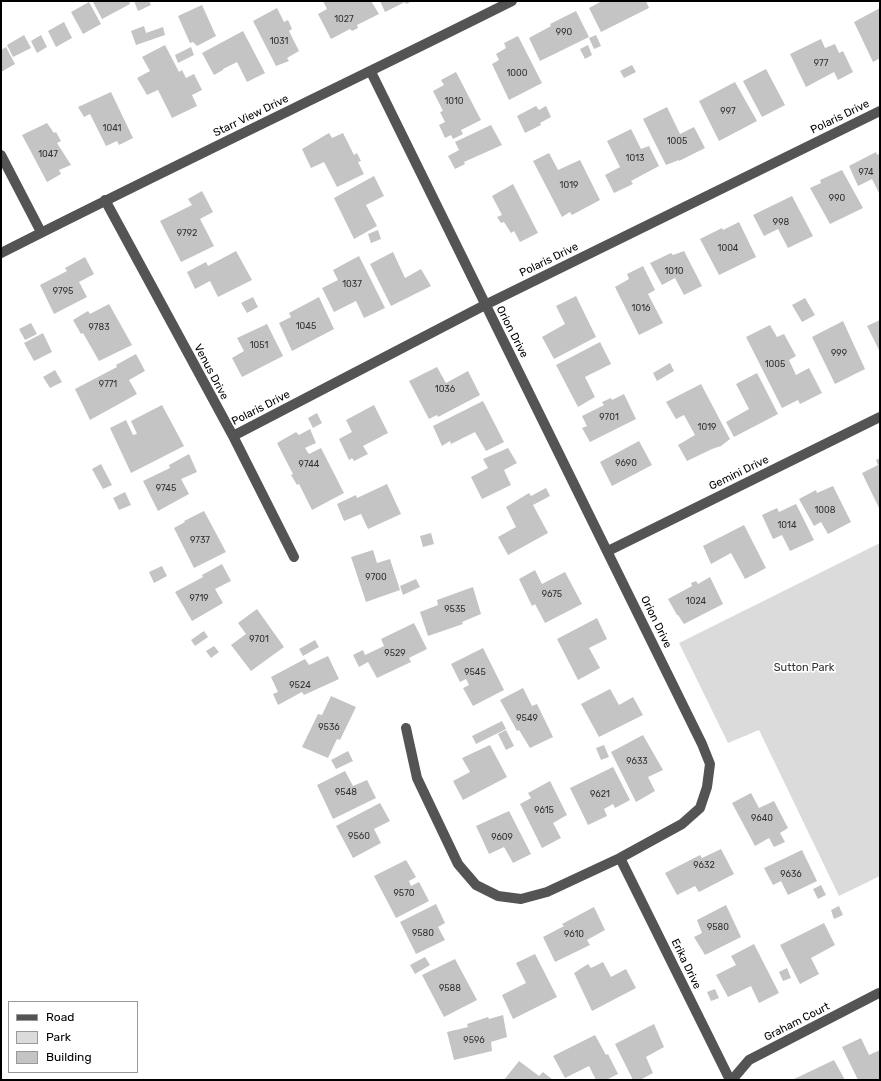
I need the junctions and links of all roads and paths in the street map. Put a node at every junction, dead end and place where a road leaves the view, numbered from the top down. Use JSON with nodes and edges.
{"nodes":[{"id":1,"x":512,"y":1,"type":"edge"},
{"id":2,"x":371,"y":72,"type":"junction"},
{"id":3,"x":880,"y":111,"type":"edge"},
{"id":4,"x":1,"y":155,"type":"edge"},
{"id":5,"x":105,"y":200,"type":"junction"},
{"id":6,"x":41,"y":232,"type":"junction"},
{"id":7,"x":1,"y":253,"type":"edge"},
{"id":8,"x":485,"y":305,"type":"junction"},
{"id":9,"x":880,"y":417,"type":"edge"},
{"id":10,"x":232,"y":436,"type":"junction"},
{"id":11,"x":608,"y":551,"type":"junction"},
{"id":12,"x":294,"y":557,"type":"dead end"},
{"id":13,"x":406,"y":728,"type":"dead end"},
{"id":14,"x":620,"y":858,"type":"junction"},
{"id":15,"x":880,"y":993,"type":"edge"},
{"id":16,"x":731,"y":1080,"type":"edge"}],
"edges":[{"from":1,"to":2,"type":"street","name":"Starr View Drive"},
{"from":2,"to":5,"type":"street","name":"Starr View Drive"},
{"from":2,"to":8,"type":"street","name":"Orion Drive"},
{"from":3,"to":8,"type":"street","name":"Polaris Drive"},
{"from":4,"to":6,"type":"street"},
{"from":5,"to":6,"type":"street","name":"Starr View Drive"},
{"from":5,"to":10,"type":"street","name":"Venus Drive"},
{"from":6,"to":7,"type":"street","name":"Starr View Drive"},
{"from":8,"to":10,"type":"street","name":"Polaris Drive"},
{"from":8,"to":11,"type":"street","name":"Orion Drive"},
{"from":9,"to":11,"type":"street","name":"Gemini Drive"},
{"from":10,"to":12,"type":"street","name":"Venus Drive"},
{"from":11,"to":14,"type":"street","name":"Orion Drive"},
{"from":13,"to":14,"type":"street","name":"Orion Drive"},
{"from":14,"to":16,"type":"street","name":"Erika Drive"},
{"from":15,"to":16,"type":"street","name":"Graham Court"}]}
